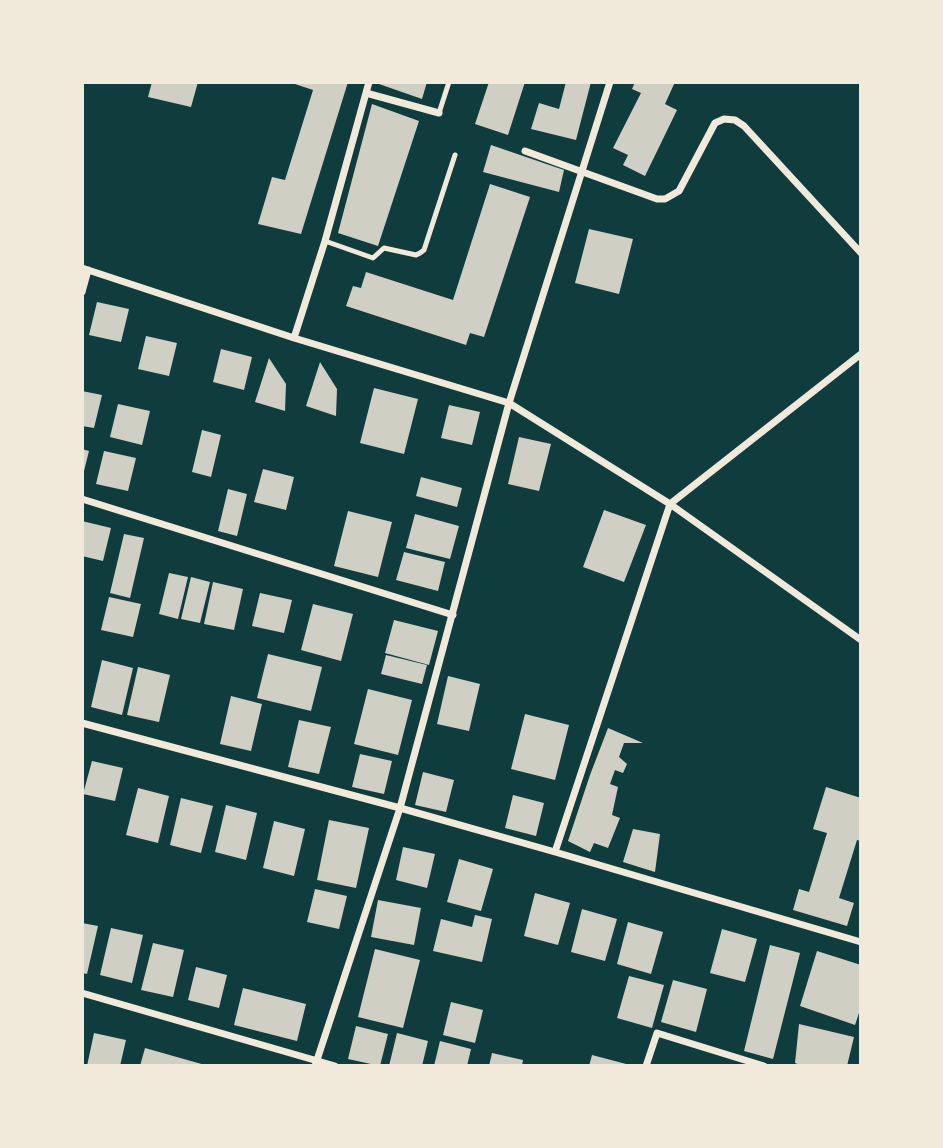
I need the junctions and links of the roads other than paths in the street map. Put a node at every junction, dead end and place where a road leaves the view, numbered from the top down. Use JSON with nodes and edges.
{"nodes":[{"id":1,"x":369,"y":82,"type":"edge"},
{"id":2,"x":449,"y":82,"type":"edge"},
{"id":3,"x":610,"y":82,"type":"edge"},
{"id":4,"x":366,"y":93,"type":"junction"},
{"id":5,"x":439,"y":113,"type":"joint"},
{"id":6,"x":524,"y":151,"type":"dead end"},
{"id":7,"x":455,"y":155,"type":"dead end"},
{"id":8,"x":583,"y":172,"type":"junction"},
{"id":9,"x":325,"y":241,"type":"junction"},
{"id":10,"x":861,"y":253,"type":"edge"},
{"id":11,"x":85,"y":269,"type":"edge"},
{"id":12,"x":82,"y":292,"type":"edge"},
{"id":13,"x":294,"y":338,"type":"junction"},
{"id":14,"x":861,"y":354,"type":"edge"},
{"id":15,"x":509,"y":403,"type":"junction"},
{"id":16,"x":82,"y":499,"type":"edge"},
{"id":17,"x":670,"y":504,"type":"junction"},
{"id":18,"x":453,"y":615,"type":"junction"},
{"id":19,"x":861,"y":640,"type":"edge"},
{"id":20,"x":82,"y":723,"type":"edge"},
{"id":21,"x":400,"y":808,"type":"junction"},
{"id":22,"x":555,"y":852,"type":"junction"},
{"id":23,"x":861,"y":942,"type":"edge"},
{"id":24,"x":82,"y":993,"type":"edge"},
{"id":25,"x":316,"y":1063,"type":"edge"},
{"id":26,"x":335,"y":1066,"type":"edge"},
{"id":27,"x":646,"y":1066,"type":"edge"},
{"id":28,"x":764,"y":1066,"type":"edge"}],
"edges":[{"from":1,"to":4,"type":"street"},
{"from":2,"to":5,"type":"lane"},
{"from":3,"to":8,"type":"street"},
{"from":4,"to":5,"type":"street"},
{"from":4,"to":9,"type":"street"},
{"from":6,"to":8,"type":"street"},
{"from":7,"to":9,"type":"lane"},
{"from":8,"to":10,"type":"street"},
{"from":8,"to":15,"type":"street"},
{"from":9,"to":13,"type":"street"},
{"from":11,"to":12,"type":"street"},
{"from":11,"to":13,"type":"street"},
{"from":13,"to":15,"type":"street"},
{"from":14,"to":17,"type":"street"},
{"from":15,"to":17,"type":"street"},
{"from":15,"to":18,"type":"street"},
{"from":16,"to":18,"type":"street"},
{"from":17,"to":19,"type":"street"},
{"from":17,"to":22,"type":"street"},
{"from":18,"to":21,"type":"street"},
{"from":20,"to":21,"type":"street"},
{"from":21,"to":22,"type":"street"},
{"from":21,"to":25,"type":"street"},
{"from":22,"to":23,"type":"street"},
{"from":24,"to":25,"type":"street"},
{"from":25,"to":26,"type":"street"},
{"from":27,"to":28,"type":"street"}]}
